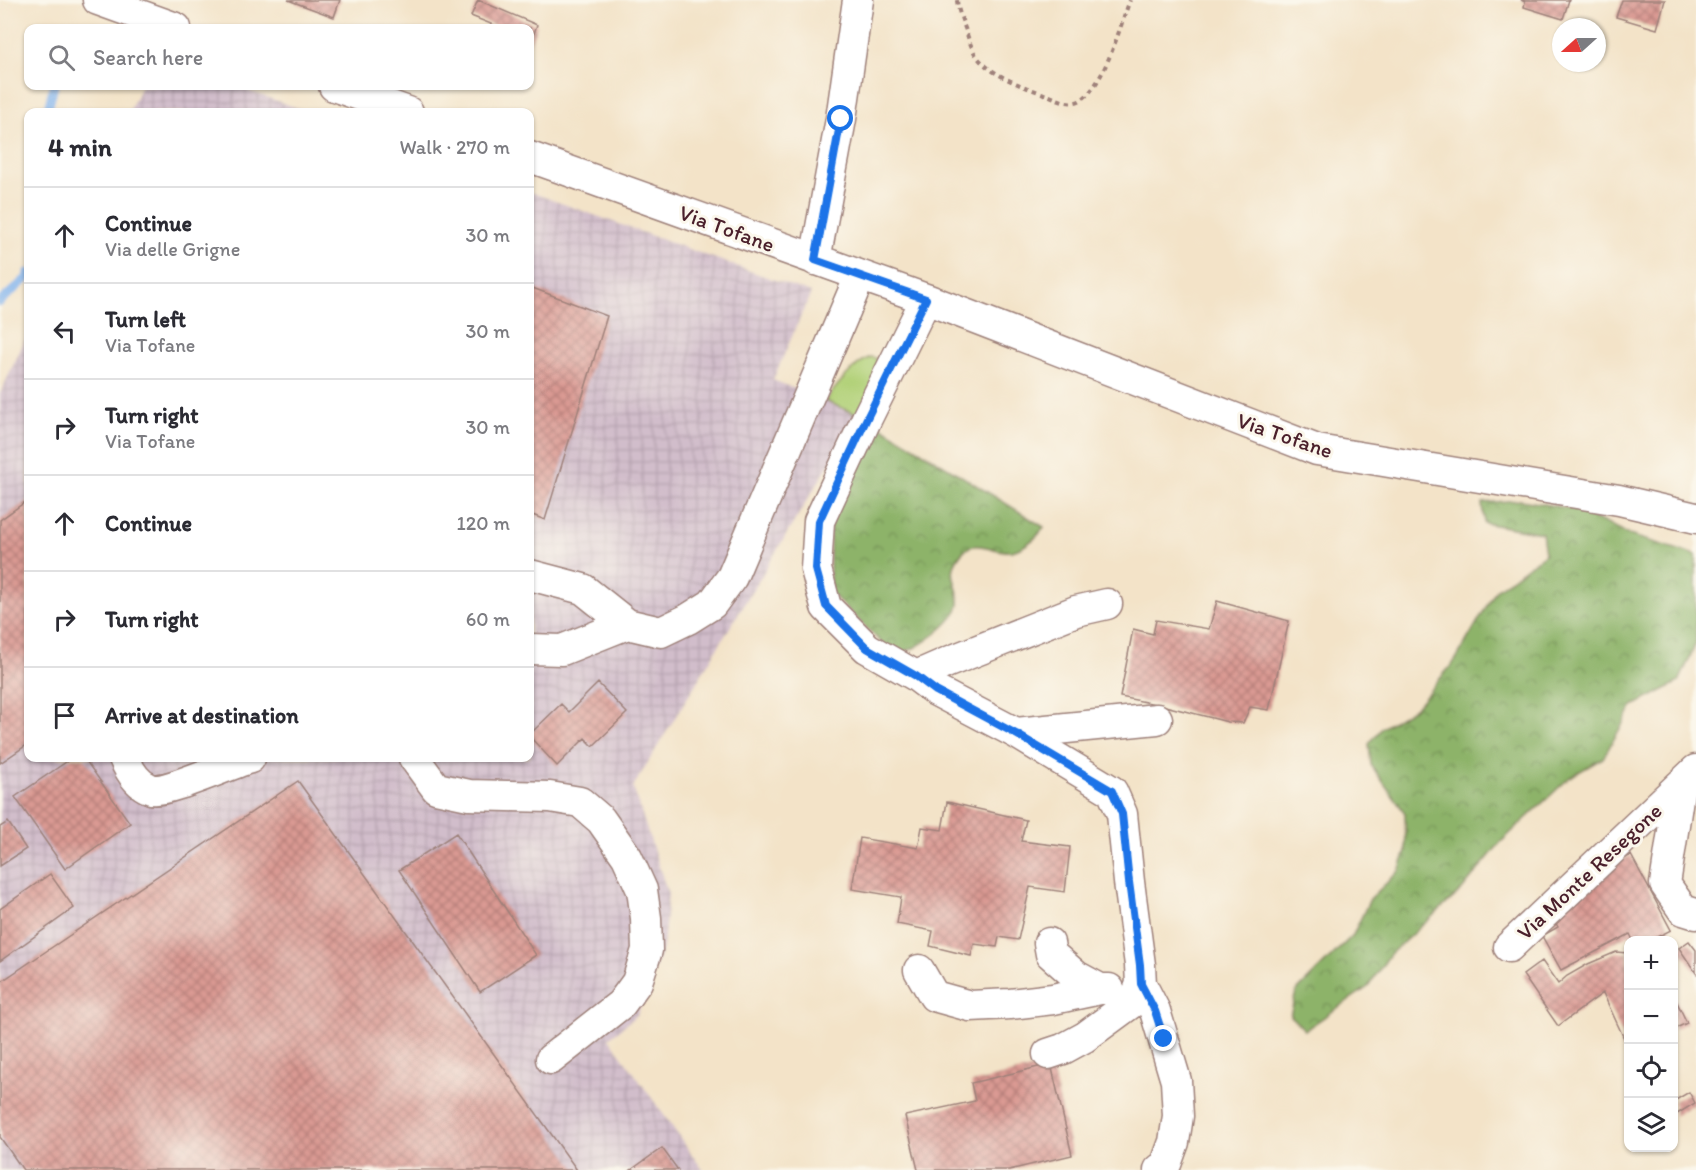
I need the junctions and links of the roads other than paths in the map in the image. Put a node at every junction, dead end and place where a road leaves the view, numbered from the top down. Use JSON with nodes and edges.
{"nodes":[{"id":1,"x":98,"y":0,"type":"edge"},
{"id":2,"x":858,"y":0,"type":"edge"},
{"id":3,"x":165,"y":24,"type":"edge"},
{"id":4,"x":345,"y":90,"type":"edge"},
{"id":5,"x":397,"y":108,"type":"edge"},
{"id":6,"x":534,"y":157,"type":"edge"},
{"id":7,"x":815,"y":260,"type":"junction"},
{"id":8,"x":860,"y":276,"type":"junction"},
{"id":9,"x":926,"y":299,"type":"junction"},
{"id":10,"x":1696,"y":519,"type":"edge"},
{"id":11,"x":534,"y":576,"type":"edge"},
{"id":12,"x":1107,"y":604,"type":"dead end"},
{"id":13,"x":627,"y":624,"type":"junction"},
{"id":14,"x":534,"y":648,"type":"edge"},
{"id":15,"x":916,"y":676,"type":"junction"},
{"id":16,"x":1157,"y":719,"type":"dead end"},
{"id":17,"x":1016,"y":734,"type":"junction"},
{"id":18,"x":126,"y":762,"type":"edge"},
{"id":19,"x":239,"y":762,"type":"edge"},
{"id":20,"x":417,"y":762,"type":"edge"},
{"id":21,"x":1688,"y":778,"type":"edge"},
{"id":22,"x":1696,"y":914,"type":"edge"},
{"id":23,"x":1049,"y":943,"type":"dead end"},
{"id":24,"x":1509,"y":946,"type":"dead end"},
{"id":25,"x":919,"y":970,"type":"dead end"},
{"id":26,"x":1141,"y":984,"type":"junction"},
{"id":27,"x":1100,"y":988,"type":"junction"},
{"id":28,"x":1048,"y":1054,"type":"dead end"},
{"id":29,"x":551,"y":1059,"type":"dead end"},
{"id":30,"x":1160,"y":1170,"type":"edge"}],
"edges":[{"from":1,"to":3,"type":"street"},
{"from":2,"to":7,"type":"street"},
{"from":4,"to":5,"type":"street"},
{"from":6,"to":7,"type":"street","name":"Via Tofane"},
{"from":7,"to":8,"type":"street","name":"Via Tofane"},
{"from":8,"to":9,"type":"street","name":"Via Tofane"},
{"from":8,"to":13,"type":"street"},
{"from":9,"to":10,"type":"street","name":"Via Tofane"},
{"from":9,"to":15,"type":"street"},
{"from":11,"to":13,"type":"street"},
{"from":12,"to":15,"type":"street"},
{"from":13,"to":14,"type":"street"},
{"from":15,"to":17,"type":"street"},
{"from":16,"to":17,"type":"street"},
{"from":17,"to":26,"type":"street"},
{"from":18,"to":19,"type":"street"},
{"from":20,"to":29,"type":"street"},
{"from":21,"to":22,"type":"street"},
{"from":21,"to":24,"type":"street","name":"Via Monte Resegone"},
{"from":23,"to":27,"type":"street"},
{"from":25,"to":27,"type":"street"},
{"from":26,"to":27,"type":"street"},
{"from":26,"to":28,"type":"street"},
{"from":26,"to":30,"type":"street"}]}
